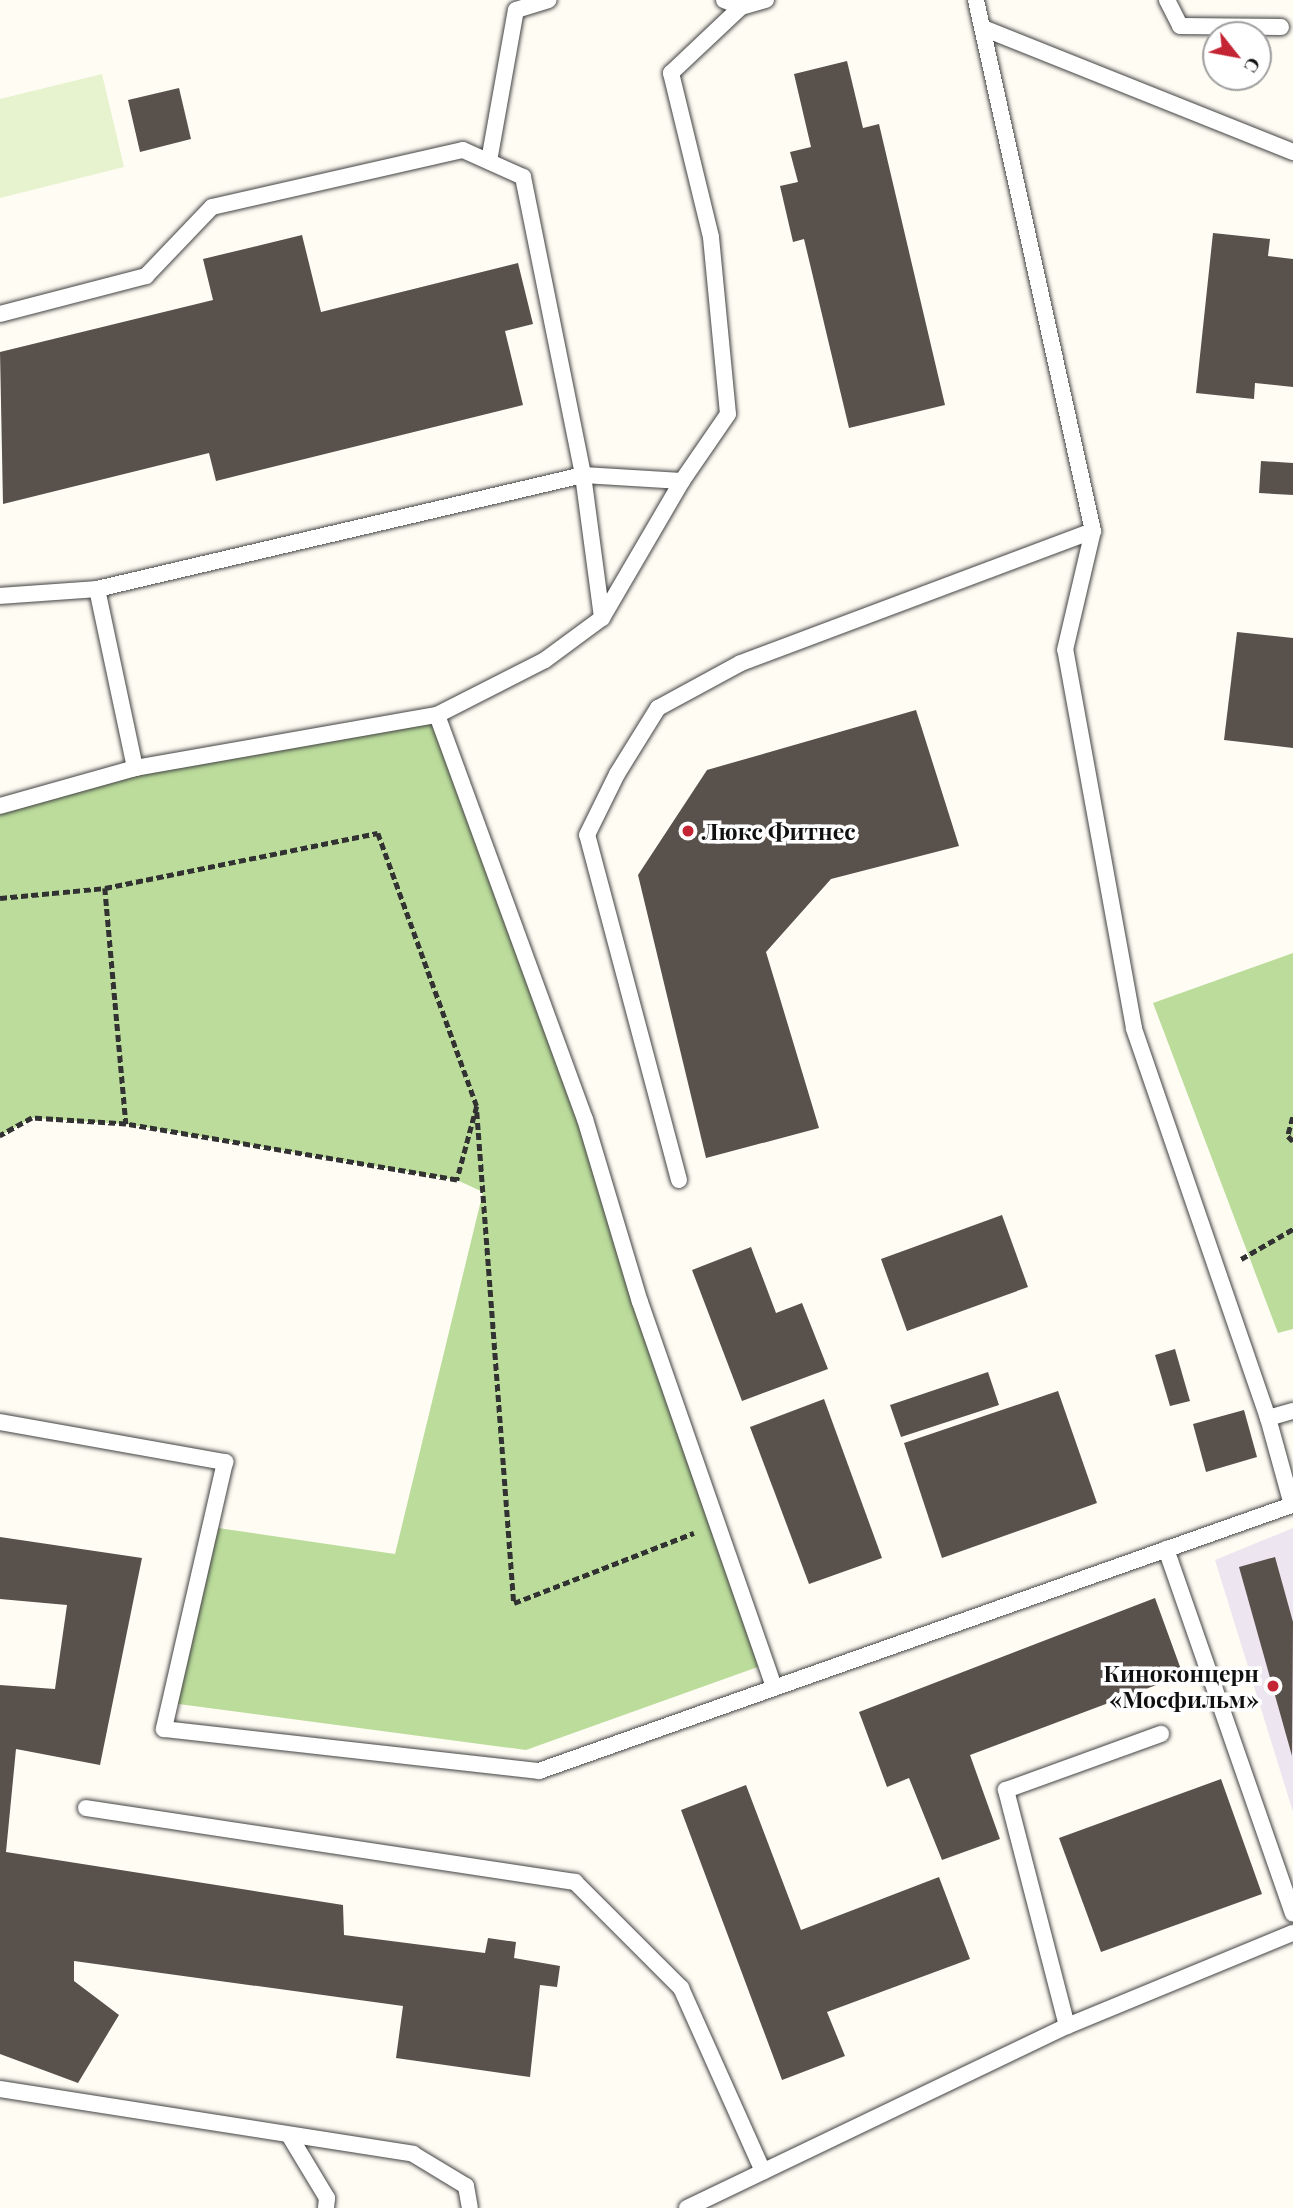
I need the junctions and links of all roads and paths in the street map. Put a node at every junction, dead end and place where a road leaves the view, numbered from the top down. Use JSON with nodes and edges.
{"nodes":[{"id":1,"x":548,"y":0,"type":"edge"},
{"id":2,"x":724,"y":0,"type":"edge"},
{"id":3,"x":766,"y":0,"type":"edge"},
{"id":4,"x":976,"y":0,"type":"edge"},
{"id":5,"x":1167,"y":0,"type":"edge"},
{"id":6,"x":741,"y":7,"type":"junction"},
{"id":7,"x":1281,"y":27,"type":"dead end"},
{"id":8,"x":983,"y":28,"type":"junction"},
{"id":9,"x":1293,"y":152,"type":"edge"},
{"id":10,"x":489,"y":161,"type":"junction"},
{"id":11,"x":0,"y":314,"type":"edge"},
{"id":12,"x":583,"y":475,"type":"junction"},
{"id":13,"x":682,"y":481,"type":"junction"},
{"id":14,"x":1093,"y":531,"type":"junction"},
{"id":15,"x":97,"y":589,"type":"junction"},
{"id":16,"x":0,"y":596,"type":"edge"},
{"id":17,"x":602,"y":618,"type":"junction"},
{"id":18,"x":437,"y":715,"type":"junction"},
{"id":19,"x":135,"y":768,"type":"junction"},
{"id":20,"x":0,"y":806,"type":"edge"},
{"id":21,"x":105,"y":888,"type":"junction"},
{"id":22,"x":0,"y":898,"type":"edge"},
{"id":23,"x":477,"y":1106,"type":"junction"},
{"id":24,"x":1293,"y":1117,"type":"edge"},
{"id":25,"x":126,"y":1124,"type":"junction"},
{"id":26,"x":0,"y":1136,"type":"edge"},
{"id":27,"x":1293,"y":1141,"type":"edge"},
{"id":28,"x":680,"y":1180,"type":"dead end"},
{"id":29,"x":1293,"y":1229,"type":"edge"},
{"id":30,"x":1219,"y":1271,"type":"junction"},
{"id":31,"x":1293,"y":1411,"type":"edge"},
{"id":32,"x":1268,"y":1418,"type":"junction"},
{"id":33,"x":0,"y":1422,"type":"edge"},
{"id":34,"x":718,"y":1524,"type":"junction"},
{"id":35,"x":1166,"y":1549,"type":"junction"},
{"id":36,"x":774,"y":1687,"type":"junction"},
{"id":37,"x":1161,"y":1734,"type":"dead end"},
{"id":38,"x":86,"y":1808,"type":"dead end"},
{"id":39,"x":1293,"y":1913,"type":"edge"},
{"id":40,"x":1293,"y":1933,"type":"edge"},
{"id":41,"x":1067,"y":2026,"type":"junction"},
{"id":42,"x":0,"y":2090,"type":"edge"},
{"id":43,"x":289,"y":2135,"type":"junction"},
{"id":44,"x":763,"y":2171,"type":"junction"},
{"id":45,"x":326,"y":2208,"type":"edge"},
{"id":46,"x":470,"y":2208,"type":"edge"},
{"id":47,"x":687,"y":2208,"type":"edge"}],
"edges":[{"from":1,"to":10,"type":"lane"},
{"from":2,"to":6,"type":"lane"},
{"from":3,"to":6,"type":"lane"},
{"from":4,"to":8,"type":"lane"},
{"from":5,"to":7,"type":"lane"},
{"from":6,"to":13,"type":"lane"},
{"from":8,"to":9,"type":"lane"},
{"from":8,"to":14,"type":"lane"},
{"from":10,"to":11,"type":"lane"},
{"from":10,"to":12,"type":"lane"},
{"from":12,"to":13,"type":"lane"},
{"from":12,"to":15,"type":"lane"},
{"from":12,"to":17,"type":"lane"},
{"from":13,"to":17,"type":"lane"},
{"from":14,"to":28,"type":"lane"},
{"from":14,"to":30,"type":"lane"},
{"from":15,"to":16,"type":"lane"},
{"from":15,"to":19,"type":"lane"},
{"from":17,"to":18,"type":"lane"},
{"from":18,"to":19,"type":"lane"},
{"from":18,"to":34,"type":"lane"},
{"from":19,"to":20,"type":"lane"},
{"from":21,"to":22,"type":"path"},
{"from":21,"to":23,"type":"path"},
{"from":21,"to":25,"type":"path"},
{"from":23,"to":25,"type":"path"},
{"from":23,"to":34,"type":"path"},
{"from":24,"to":27,"type":"path"},
{"from":25,"to":26,"type":"path"},
{"from":29,"to":30,"type":"path"},
{"from":30,"to":32,"type":"lane"},
{"from":31,"to":32,"type":"lane"},
{"from":32,"to":35,"type":"lane"},
{"from":33,"to":36,"type":"lane"},
{"from":34,"to":36,"type":"lane"},
{"from":35,"to":36,"type":"lane"},
{"from":35,"to":39,"type":"lane"},
{"from":37,"to":41,"type":"lane"},
{"from":38,"to":44,"type":"lane"},
{"from":40,"to":41,"type":"lane"},
{"from":41,"to":44,"type":"lane"},
{"from":42,"to":43,"type":"lane"},
{"from":43,"to":45,"type":"lane"},
{"from":43,"to":46,"type":"lane"},
{"from":44,"to":47,"type":"lane"}]}
